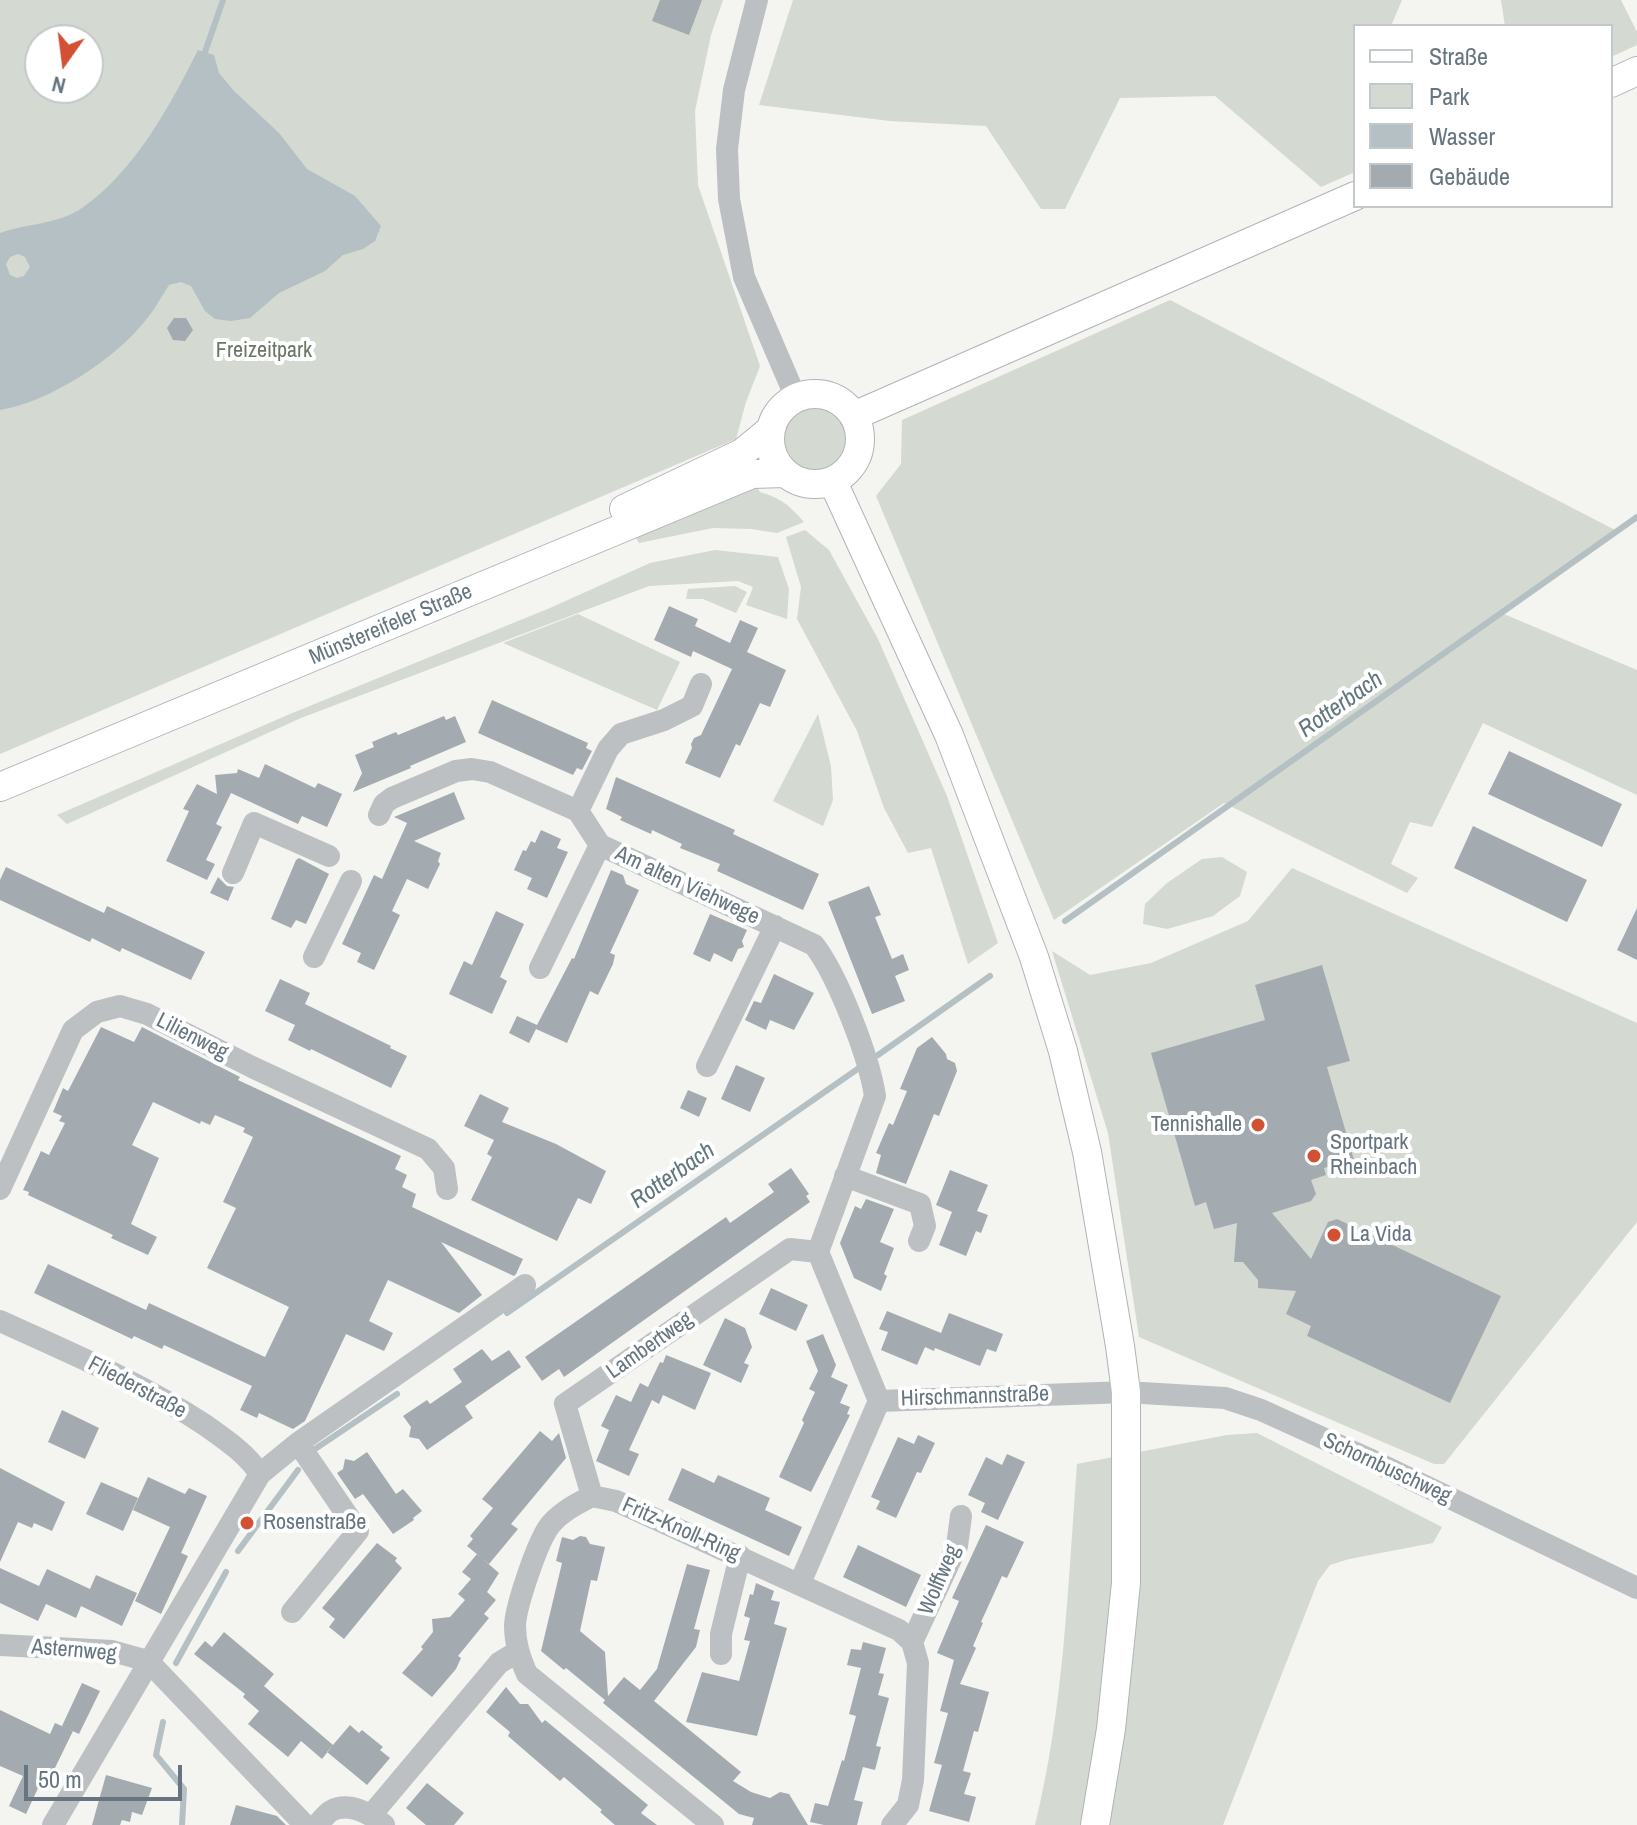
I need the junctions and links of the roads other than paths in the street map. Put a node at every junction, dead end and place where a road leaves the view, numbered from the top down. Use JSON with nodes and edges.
{"nodes":[{"id":1,"x":757,"y":0,"type":"edge"},
{"id":2,"x":1637,"y":71,"type":"edge"},
{"id":3,"x":1613,"y":82,"type":"edge"},
{"id":4,"x":1353,"y":197,"type":"edge"},
{"id":5,"x":796,"y":398,"type":"junction"},
{"id":6,"x":856,"y":415,"type":"junction"},
{"id":7,"x":770,"y":430,"type":"junction"},
{"id":8,"x":785,"y":473,"type":"junction"},
{"id":9,"x":833,"y":482,"type":"junction"},
{"id":10,"x":701,"y":684,"type":"dead end"},
{"id":11,"x":0,"y":772,"type":"edge"},
{"id":12,"x":0,"y":787,"type":"edge"},
{"id":13,"x":578,"y":811,"type":"junction"},
{"id":14,"x":379,"y":815,"type":"dead end"},
{"id":15,"x":600,"y":845,"type":"junction"},
{"id":16,"x":329,"y":856,"type":"dead end"},
{"id":17,"x":233,"y":873,"type":"dead end"},
{"id":18,"x":351,"y":881,"type":"dead end"},
{"id":19,"x":775,"y":926,"type":"junction"},
{"id":20,"x":314,"y":957,"type":"dead end"},
{"id":21,"x":540,"y":968,"type":"dead end"},
{"id":22,"x":707,"y":1066,"type":"dead end"},
{"id":23,"x":845,"y":1176,"type":"junction"},
{"id":24,"x":0,"y":1189,"type":"edge"},
{"id":25,"x":447,"y":1189,"type":"dead end"},
{"id":26,"x":919,"y":1241,"type":"dead end"},
{"id":27,"x":818,"y":1252,"type":"junction"},
{"id":28,"x":525,"y":1285,"type":"dead end"},
{"id":29,"x":0,"y":1321,"type":"edge"},
{"id":30,"x":1126,"y":1392,"type":"junction"},
{"id":31,"x":879,"y":1401,"type":"junction"},
{"id":32,"x":298,"y":1443,"type":"junction"},
{"id":33,"x":260,"y":1474,"type":"junction"},
{"id":34,"x":592,"y":1496,"type":"junction"},
{"id":35,"x":961,"y":1516,"type":"dead end"},
{"id":36,"x":740,"y":1556,"type":"junction"},
{"id":37,"x":800,"y":1583,"type":"junction"},
{"id":38,"x":1637,"y":1588,"type":"edge"},
{"id":39,"x":292,"y":1612,"type":"dead end"},
{"id":40,"x":912,"y":1642,"type":"junction"},
{"id":41,"x":0,"y":1645,"type":"edge"},
{"id":42,"x":517,"y":1652,"type":"junction"},
{"id":43,"x":721,"y":1654,"type":"dead end"},
{"id":44,"x":148,"y":1661,"type":"junction"},
{"id":45,"x":378,"y":1820,"type":"edge"},
{"id":46,"x":53,"y":1825,"type":"edge"},
{"id":47,"x":305,"y":1825,"type":"edge"},
{"id":48,"x":317,"y":1825,"type":"edge"},
{"id":49,"x":713,"y":1825,"type":"edge"},
{"id":50,"x":892,"y":1825,"type":"edge"},
{"id":51,"x":1095,"y":1825,"type":"edge"}],
"edges":[{"from":1,"to":5,"type":"street"},
{"from":2,"to":3,"type":"main road"},
{"from":4,"to":6,"type":"main road"},
{"from":5,"to":6,"type":"main road"},
{"from":5,"to":7,"type":"main road"},
{"from":6,"to":9,"type":"main road"},
{"from":7,"to":8,"type":"main road"},
{"from":7,"to":11,"type":"main road","name":"Münstereifeler Straße"},
{"from":8,"to":9,"type":"main road"},
{"from":8,"to":12,"type":"main road","name":"Münstereifeler Straße"},
{"from":9,"to":30,"type":"main road"},
{"from":10,"to":13,"type":"street"},
{"from":13,"to":14,"type":"street"},
{"from":13,"to":15,"type":"street","name":"Am alten Viehwege"},
{"from":15,"to":19,"type":"street","name":"Am alten Viehwege"},
{"from":15,"to":21,"type":"street","name":"Am alten Viehwege"},
{"from":16,"to":17,"type":"street"},
{"from":18,"to":20,"type":"street"},
{"from":19,"to":22,"type":"street","name":"Am alten Viehwege"},
{"from":19,"to":23,"type":"street","name":"Am alten Viehwege"},
{"from":23,"to":26,"type":"street"},
{"from":23,"to":27,"type":"street","name":"Am alten Viehwege"},
{"from":24,"to":25,"type":"street","name":"Lilienweg"},
{"from":27,"to":31,"type":"street"},
{"from":27,"to":34,"type":"street","name":"Lambertweg"},
{"from":28,"to":32,"type":"street"},
{"from":29,"to":33,"type":"street","name":"Fliederstraße"},
{"from":30,"to":31,"type":"street","name":"Hirschmannstraße"},
{"from":30,"to":38,"type":"street","name":"Schornbuschweg"},
{"from":30,"to":51,"type":"main road"},
{"from":31,"to":37,"type":"street","name":"Hirschmannstraße"},
{"from":32,"to":33,"type":"street"},
{"from":32,"to":39,"type":"street"},
{"from":33,"to":44,"type":"street"},
{"from":34,"to":36,"type":"street","name":"Fritz-Knoll-Ring"},
{"from":34,"to":42,"type":"street","name":"Fritz-Knoll-Ring"},
{"from":35,"to":40,"type":"street","name":"Wolffweg"},
{"from":36,"to":37,"type":"street","name":"Fritz-Knoll-Ring"},
{"from":36,"to":43,"type":"street"},
{"from":37,"to":40,"type":"street","name":"Fritz-Knoll-Ring"},
{"from":40,"to":50,"type":"street"},
{"from":41,"to":44,"type":"street","name":"Asternweg"},
{"from":42,"to":45,"type":"street"},
{"from":42,"to":49,"type":"street"},
{"from":44,"to":46,"type":"street"},
{"from":44,"to":47,"type":"street"},
{"from":45,"to":48,"type":"street"}]}
